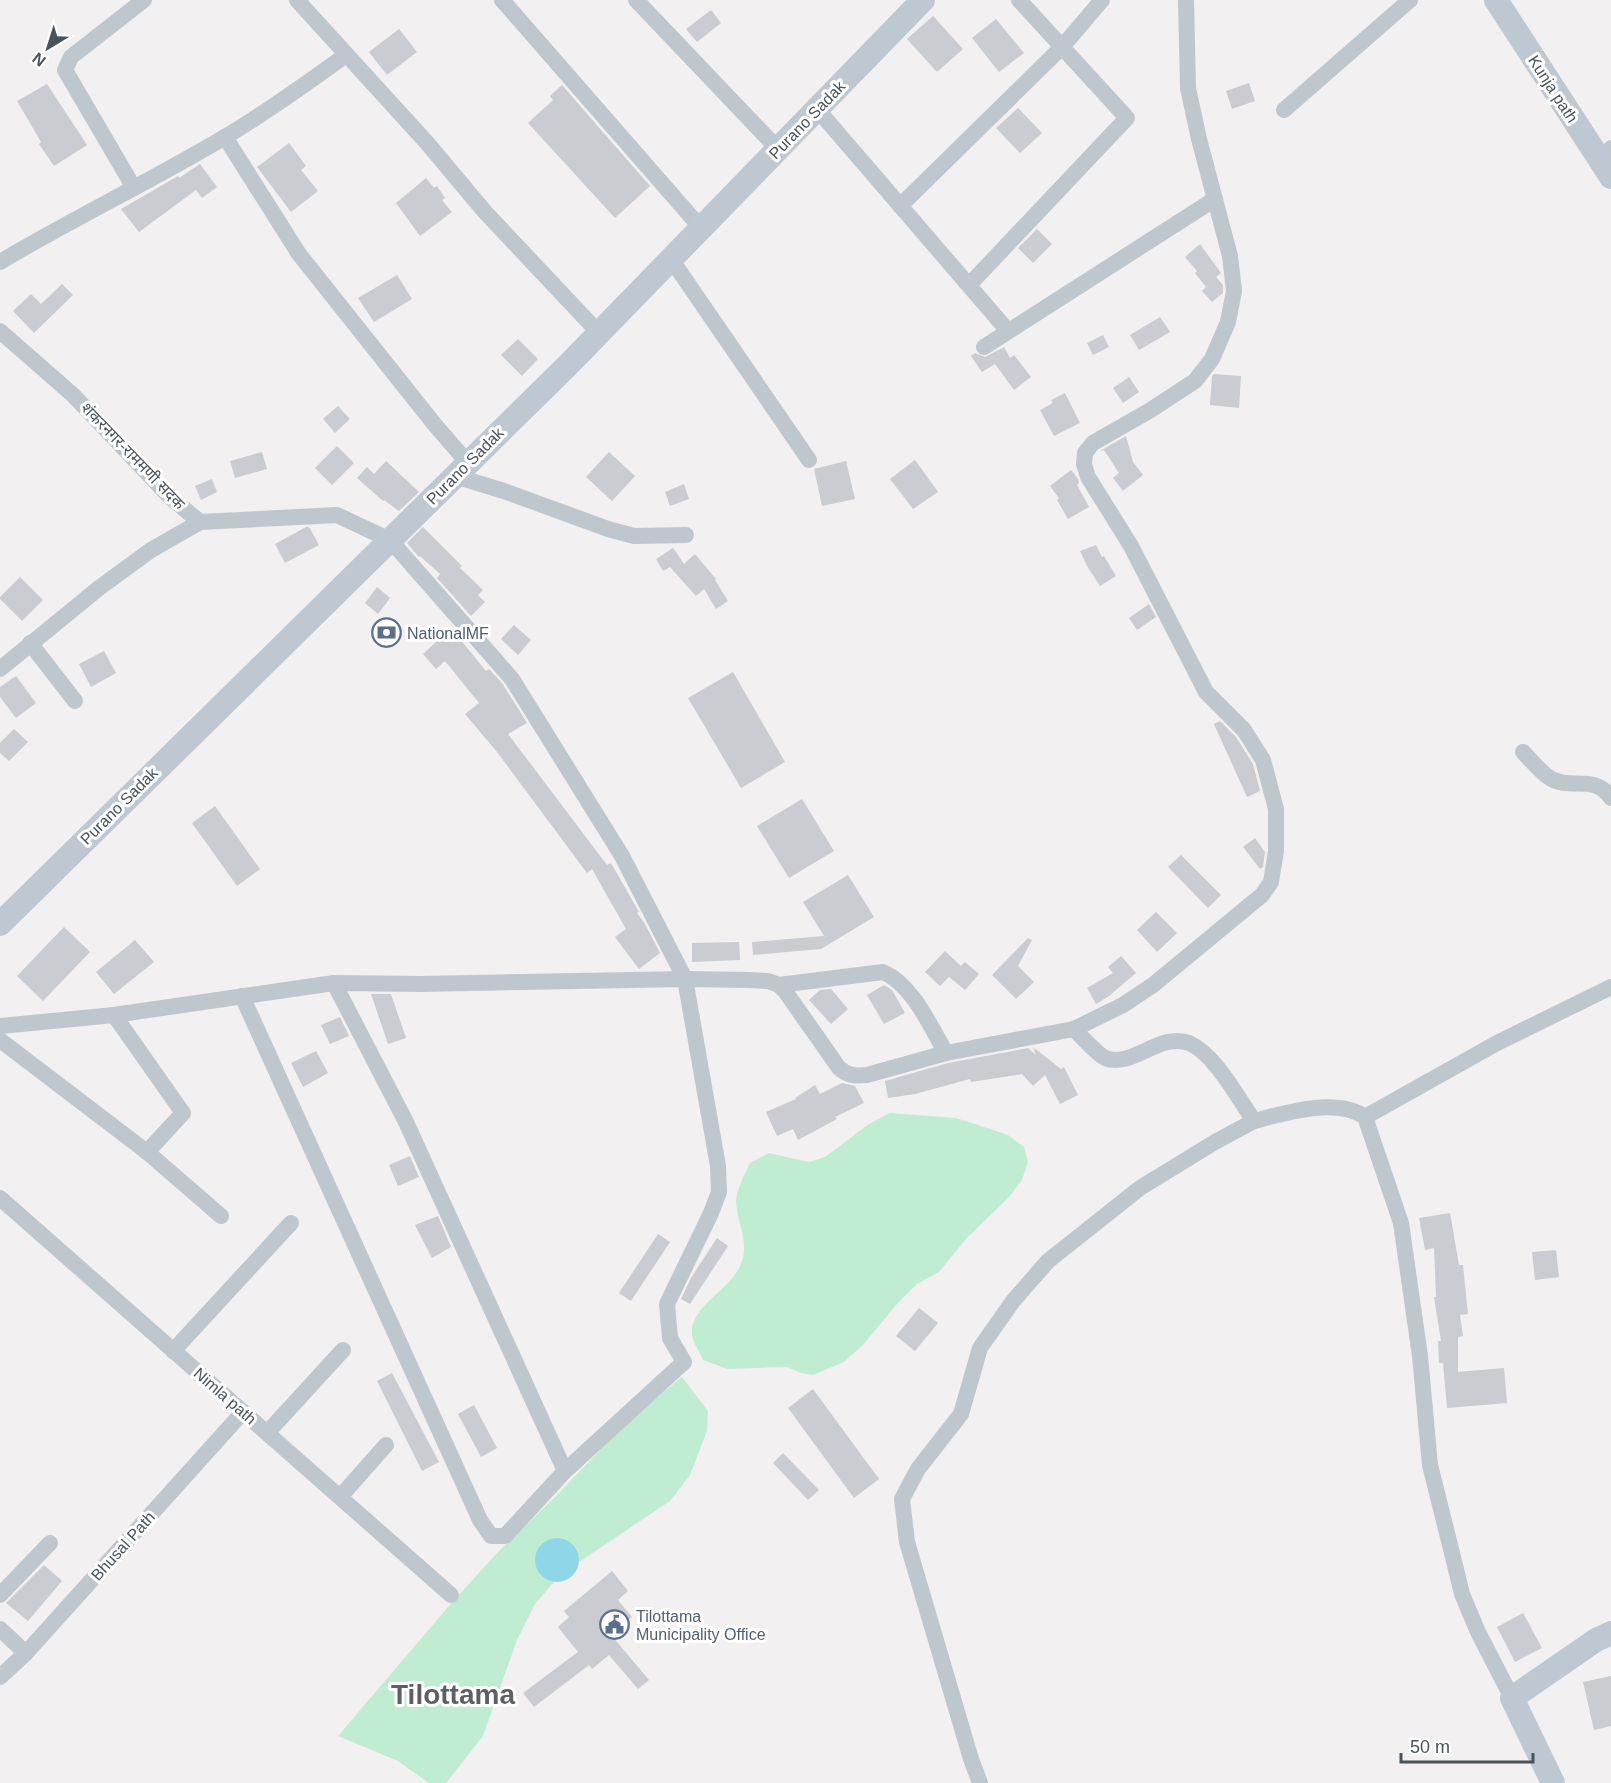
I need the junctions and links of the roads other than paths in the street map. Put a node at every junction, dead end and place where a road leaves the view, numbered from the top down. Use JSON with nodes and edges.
{"nodes":[{"id":1,"x":144,"y":0,"type":"edge"},
{"id":2,"x":297,"y":0,"type":"edge"},
{"id":3,"x":502,"y":0,"type":"edge"},
{"id":4,"x":636,"y":0,"type":"edge"},
{"id":5,"x":923,"y":0,"type":"edge"},
{"id":6,"x":1019,"y":0,"type":"edge"},
{"id":7,"x":1102,"y":0,"type":"edge"},
{"id":8,"x":1186,"y":0,"type":"edge"},
{"id":9,"x":1410,"y":0,"type":"edge"},
{"id":10,"x":1496,"y":0,"type":"edge"},
{"id":11,"x":1062,"y":47,"type":"junction"},
{"id":12,"x":346,"y":55,"type":"junction"},
{"id":13,"x":817,"y":109,"type":"junction"},
{"id":14,"x":1284,"y":110,"type":"dead end"},
{"id":15,"x":225,"y":137,"type":"junction"},
{"id":16,"x":778,"y":149,"type":"junction"},
{"id":17,"x":1608,"y":163,"type":"edge"},
{"id":18,"x":134,"y":188,"type":"junction"},
{"id":19,"x":1215,"y":200,"type":"junction"},
{"id":20,"x":900,"y":206,"type":"junction"},
{"id":21,"x":701,"y":228,"type":"junction"},
{"id":22,"x":671,"y":259,"type":"junction"},
{"id":23,"x":0,"y":262,"type":"edge"},
{"id":24,"x":969,"y":285,"type":"junction"},
{"id":25,"x":0,"y":331,"type":"edge"},
{"id":26,"x":1008,"y":331,"type":"junction"},
{"id":27,"x":599,"y":333,"type":"junction"},
{"id":28,"x":984,"y":347,"type":"dead end"},
{"id":29,"x":809,"y":460,"type":"dead end"},
{"id":30,"x":461,"y":470,"type":"junction"},
{"id":31,"x":200,"y":522,"type":"junction"},
{"id":32,"x":686,"y":535,"type":"dead end"},
{"id":33,"x":390,"y":540,"type":"junction"},
{"id":34,"x":30,"y":643,"type":"junction"},
{"id":35,"x":0,"y":669,"type":"edge"},
{"id":36,"x":75,"y":701,"type":"dead end"},
{"id":37,"x":1523,"y":752,"type":"dead end"},
{"id":38,"x":1611,"y":798,"type":"edge"},
{"id":39,"x":0,"y":924,"type":"edge"},
{"id":40,"x":685,"y":979,"type":"junction"},
{"id":41,"x":334,"y":983,"type":"junction"},
{"id":42,"x":779,"y":985,"type":"junction"},
{"id":43,"x":1611,"y":987,"type":"edge"},
{"id":44,"x":242,"y":996,"type":"junction"},
{"id":45,"x":114,"y":1015,"type":"junction"},
{"id":46,"x":0,"y":1026,"type":"edge"},
{"id":47,"x":1074,"y":1029,"type":"junction"},
{"id":48,"x":0,"y":1040,"type":"edge"},
{"id":49,"x":946,"y":1053,"type":"junction"},
{"id":50,"x":1365,"y":1117,"type":"junction"},
{"id":51,"x":1254,"y":1121,"type":"junction"},
{"id":52,"x":147,"y":1152,"type":"junction"},
{"id":53,"x":0,"y":1198,"type":"edge"},
{"id":54,"x":221,"y":1216,"type":"dead end"},
{"id":55,"x":291,"y":1223,"type":"dead end"},
{"id":56,"x":343,"y":1350,"type":"dead end"},
{"id":57,"x":173,"y":1351,"type":"junction"},
{"id":58,"x":243,"y":1412,"type":"junction"},
{"id":59,"x":267,"y":1433,"type":"junction"},
{"id":60,"x":386,"y":1446,"type":"dead end"},
{"id":61,"x":565,"y":1471,"type":"junction"},
{"id":62,"x":340,"y":1497,"type":"junction"},
{"id":63,"x":50,"y":1543,"type":"dead end"},
{"id":64,"x":0,"y":1595,"type":"edge"},
{"id":65,"x":451,"y":1595,"type":"dead end"},
{"id":66,"x":0,"y":1629,"type":"edge"},
{"id":67,"x":1611,"y":1633,"type":"edge"},
{"id":68,"x":26,"y":1653,"type":"junction"},
{"id":69,"x":0,"y":1677,"type":"edge"},
{"id":70,"x":1512,"y":1698,"type":"junction"},
{"id":71,"x":980,"y":1783,"type":"edge"},
{"id":72,"x":1553,"y":1783,"type":"edge"}],
"edges":[{"from":1,"to":18,"type":"street"},
{"from":2,"to":12,"type":"street"},
{"from":3,"to":21,"type":"street"},
{"from":4,"to":16,"type":"street"},
{"from":5,"to":13,"type":"main road","name":"Purano Sadak"},
{"from":6,"to":11,"type":"street"},
{"from":7,"to":11,"type":"street"},
{"from":8,"to":19,"type":"street"},
{"from":9,"to":14,"type":"street"},
{"from":10,"to":17,"type":"main road","name":"Kunja path"},
{"from":11,"to":20,"type":"street"},
{"from":11,"to":24,"type":"street"},
{"from":12,"to":15,"type":"street"},
{"from":12,"to":27,"type":"street"},
{"from":13,"to":16,"type":"main road","name":"Purano Sadak"},
{"from":13,"to":20,"type":"street"},
{"from":15,"to":18,"type":"street"},
{"from":15,"to":30,"type":"street"},
{"from":16,"to":21,"type":"main road","name":"Purano Sadak"},
{"from":18,"to":23,"type":"street"},
{"from":19,"to":26,"type":"street"},
{"from":19,"to":47,"type":"street"},
{"from":20,"to":24,"type":"street"},
{"from":21,"to":22,"type":"main road","name":"Purano Sadak"},
{"from":22,"to":27,"type":"main road","name":"Purano Sadak"},
{"from":22,"to":29,"type":"street"},
{"from":24,"to":26,"type":"street"},
{"from":25,"to":31,"type":"street","name":"शंकरनगर-राममणी सदक"},
{"from":26,"to":28,"type":"street"},
{"from":27,"to":30,"type":"main road","name":"Purano Sadak"},
{"from":30,"to":32,"type":"street"},
{"from":30,"to":33,"type":"main road","name":"Purano Sadak"},
{"from":31,"to":33,"type":"street","name":"शंकरनगर-राममणी सदक"},
{"from":31,"to":34,"type":"street"},
{"from":33,"to":39,"type":"main road","name":"Purano Sadak"},
{"from":33,"to":40,"type":"street"},
{"from":34,"to":35,"type":"street"},
{"from":34,"to":36,"type":"street"},
{"from":37,"to":38,"type":"street"},
{"from":40,"to":41,"type":"street"},
{"from":40,"to":42,"type":"street"},
{"from":40,"to":61,"type":"street"},
{"from":41,"to":44,"type":"street"},
{"from":41,"to":61,"type":"street"},
{"from":42,"to":49,"type":"street"},
{"from":42,"to":49,"type":"street"},
{"from":43,"to":50,"type":"street"},
{"from":44,"to":45,"type":"street"},
{"from":44,"to":61,"type":"street"},
{"from":45,"to":46,"type":"street"},
{"from":45,"to":52,"type":"street"},
{"from":47,"to":49,"type":"street"},
{"from":47,"to":51,"type":"street"},
{"from":48,"to":52,"type":"street"},
{"from":50,"to":51,"type":"street"},
{"from":50,"to":70,"type":"street"},
{"from":51,"to":71,"type":"street"},
{"from":52,"to":54,"type":"street"},
{"from":53,"to":57,"type":"street","name":"Nimla path"},
{"from":55,"to":57,"type":"street"},
{"from":56,"to":59,"type":"street"},
{"from":57,"to":58,"type":"street","name":"Nimla path"},
{"from":58,"to":59,"type":"street","name":"Nimla path"},
{"from":58,"to":68,"type":"street","name":"Bhusal Path"},
{"from":59,"to":62,"type":"street","name":"Nimla path"},
{"from":60,"to":62,"type":"street"},
{"from":62,"to":65,"type":"street","name":"Nimla path"},
{"from":63,"to":64,"type":"street"},
{"from":66,"to":68,"type":"street"},
{"from":67,"to":70,"type":"main road"},
{"from":68,"to":69,"type":"street","name":"Bhusal Path"},
{"from":70,"to":72,"type":"main road"}]}
